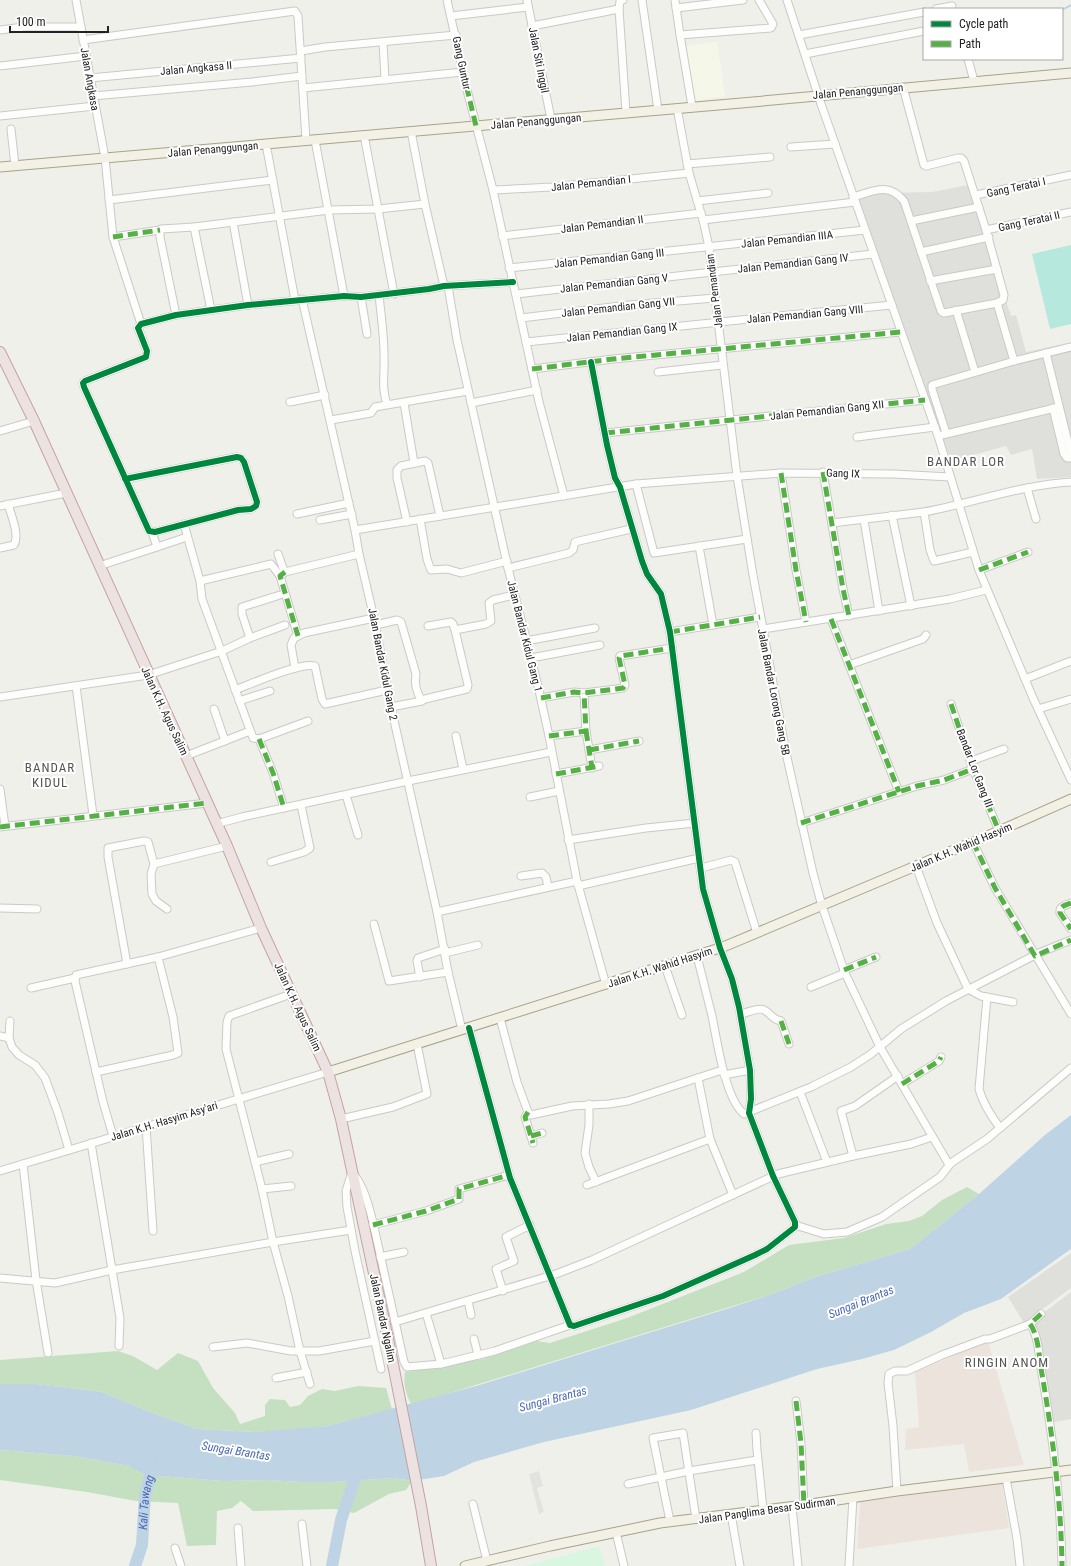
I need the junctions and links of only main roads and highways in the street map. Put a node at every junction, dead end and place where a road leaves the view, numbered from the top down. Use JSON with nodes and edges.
{"nodes":[{"id":1,"x":1071,"y":73,"type":"edge"},
{"id":2,"x":0,"y":167,"type":"edge"},
{"id":3,"x":0,"y":352,"type":"edge"},
{"id":4,"x":1071,"y":799,"type":"edge"},
{"id":5,"x":328,"y":1072,"type":"junction"},
{"id":6,"x":1071,"y":1470,"type":"edge"},
{"id":7,"x":431,"y":1566,"type":"edge"},
{"id":8,"x":465,"y":1566,"type":"edge"}],
"edges":[{"from":1,"to":2,"type":"main road","name":"Jalan Penanggungan"},
{"from":3,"to":5,"type":"highway","name":"Jalan K.H. Agus Salim"},
{"from":4,"to":5,"type":"main road","name":"Jalan K.H. Wahid Hasyim"},
{"from":5,"to":7,"type":"highway","name":"Jalan Bandar Ngalim"},
{"from":6,"to":8,"type":"main road","name":"Jalan Panglima Besar Sudirman"}]}
